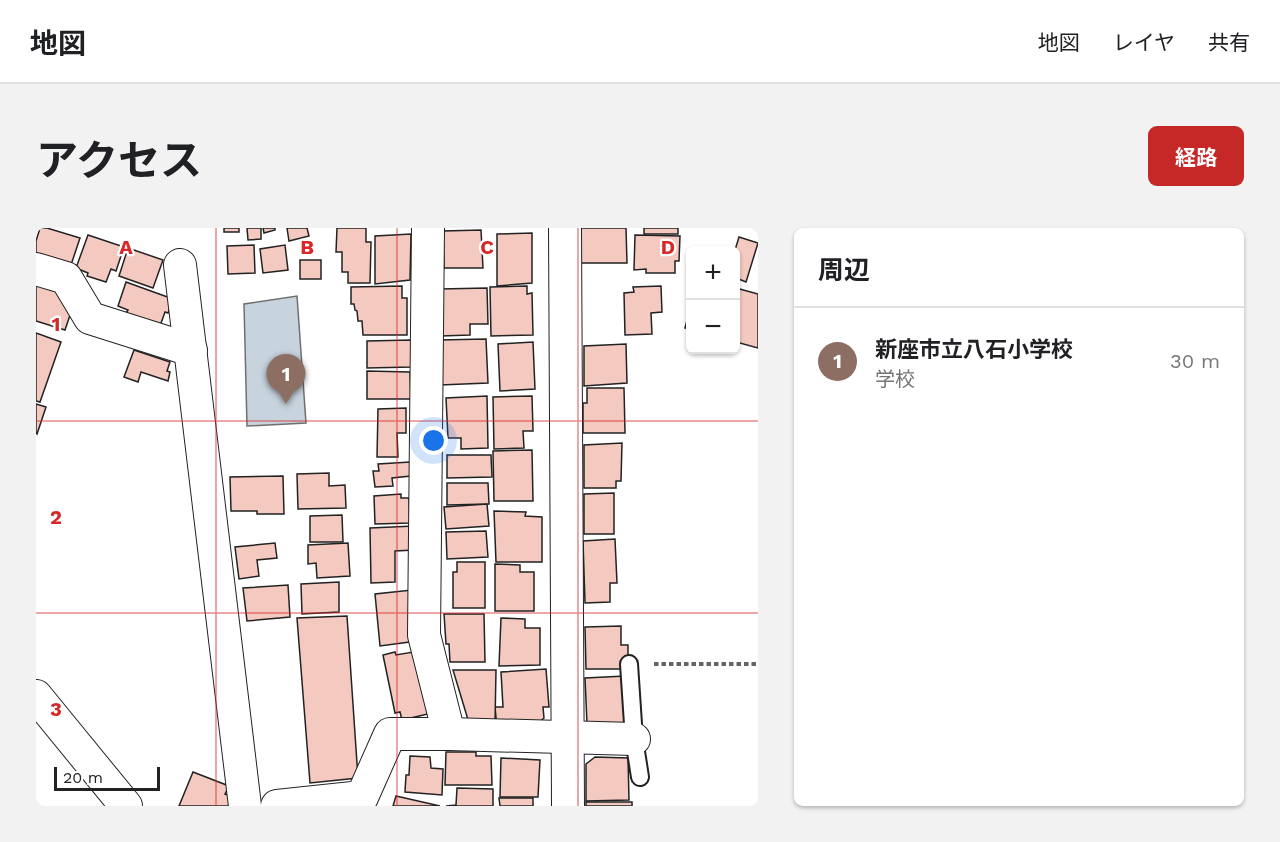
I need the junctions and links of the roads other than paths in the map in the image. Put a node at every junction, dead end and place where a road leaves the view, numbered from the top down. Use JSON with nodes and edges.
{"nodes":[{"id":1,"x":428,"y":228,"type":"edge"},
{"id":2,"x":565,"y":228,"type":"edge"},
{"id":3,"x":180,"y":265,"type":"dead end"},
{"id":4,"x":36,"y":269,"type":"edge"},
{"id":5,"x":191,"y":350,"type":"junction"},
{"id":6,"x":629,"y":664,"type":"road end"},
{"id":7,"x":36,"y":696,"type":"edge"},
{"id":8,"x":449,"y":734,"type":"junction"},
{"id":9,"x":568,"y":736,"type":"junction"},
{"id":10,"x":634,"y":739,"type":"junction"},
{"id":11,"x":640,"y":777,"type":"dead end"},
{"id":12,"x":126,"y":806,"type":"edge"},
{"id":13,"x":245,"y":806,"type":"edge"},
{"id":14,"x":277,"y":806,"type":"edge"},
{"id":15,"x":568,"y":806,"type":"edge"}],
"edges":[{"from":1,"to":8,"type":"street"},
{"from":2,"to":9,"type":"street"},
{"from":3,"to":5,"type":"street"},
{"from":4,"to":5,"type":"street"},
{"from":5,"to":13,"type":"street"},
{"from":6,"to":10,"type":"lane"},
{"from":7,"to":12,"type":"street"},
{"from":8,"to":9,"type":"street"},
{"from":8,"to":14,"type":"street"},
{"from":9,"to":10,"type":"street"},
{"from":9,"to":15,"type":"street"},
{"from":10,"to":11,"type":"lane"}]}
